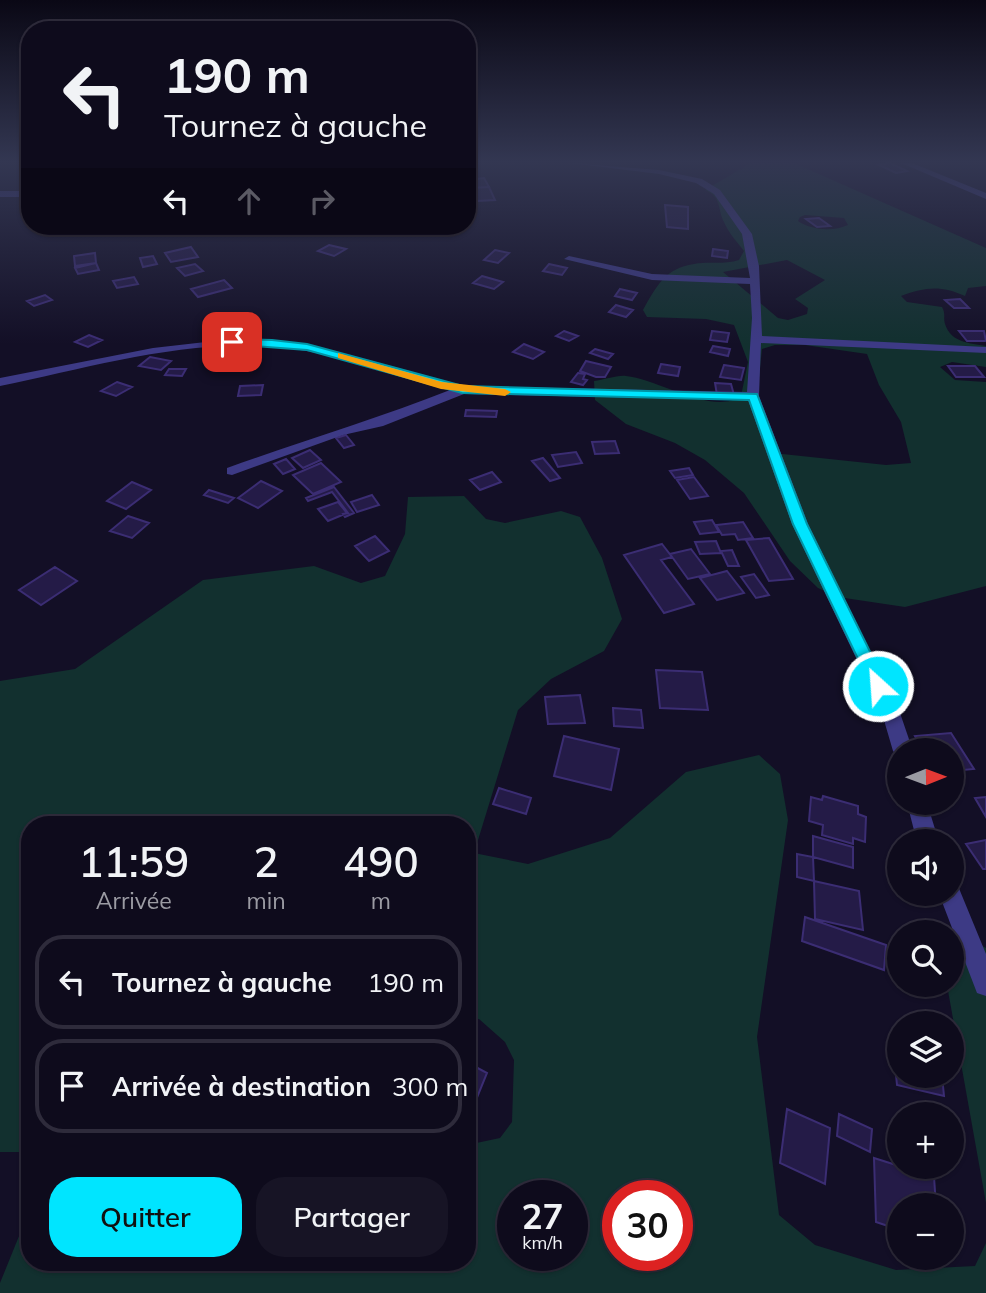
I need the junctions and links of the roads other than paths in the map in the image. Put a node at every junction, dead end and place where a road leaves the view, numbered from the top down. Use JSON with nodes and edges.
{"nodes":[{"id":1,"x":739,"y":223,"type":"edge"},
{"id":2,"x":569,"y":259,"type":"dead end"},
{"id":3,"x":755,"y":281,"type":"junction"},
{"id":4,"x":758,"y":339,"type":"junction"},
{"id":5,"x":986,"y":350,"type":"edge"},
{"id":6,"x":0,"y":382,"type":"edge"},
{"id":7,"x":462,"y":390,"type":"junction"},
{"id":8,"x":753,"y":396,"type":"junction"},
{"id":9,"x":232,"y":471,"type":"dead end"},
{"id":10,"x":899,"y":738,"type":"edge"},
{"id":11,"x":955,"y":906,"type":"edge"},
{"id":12,"x":986,"y":984,"type":"edge"}],
"edges":[{"from":1,"to":3,"type":"street"},
{"from":2,"to":3,"type":"street"},
{"from":3,"to":4,"type":"street"},
{"from":4,"to":5,"type":"street"},
{"from":4,"to":8,"type":"street"},
{"from":6,"to":7,"type":"street"},
{"from":7,"to":8,"type":"street"},
{"from":7,"to":9,"type":"street"},
{"from":8,"to":10,"type":"street"},
{"from":11,"to":12,"type":"street"}]}
